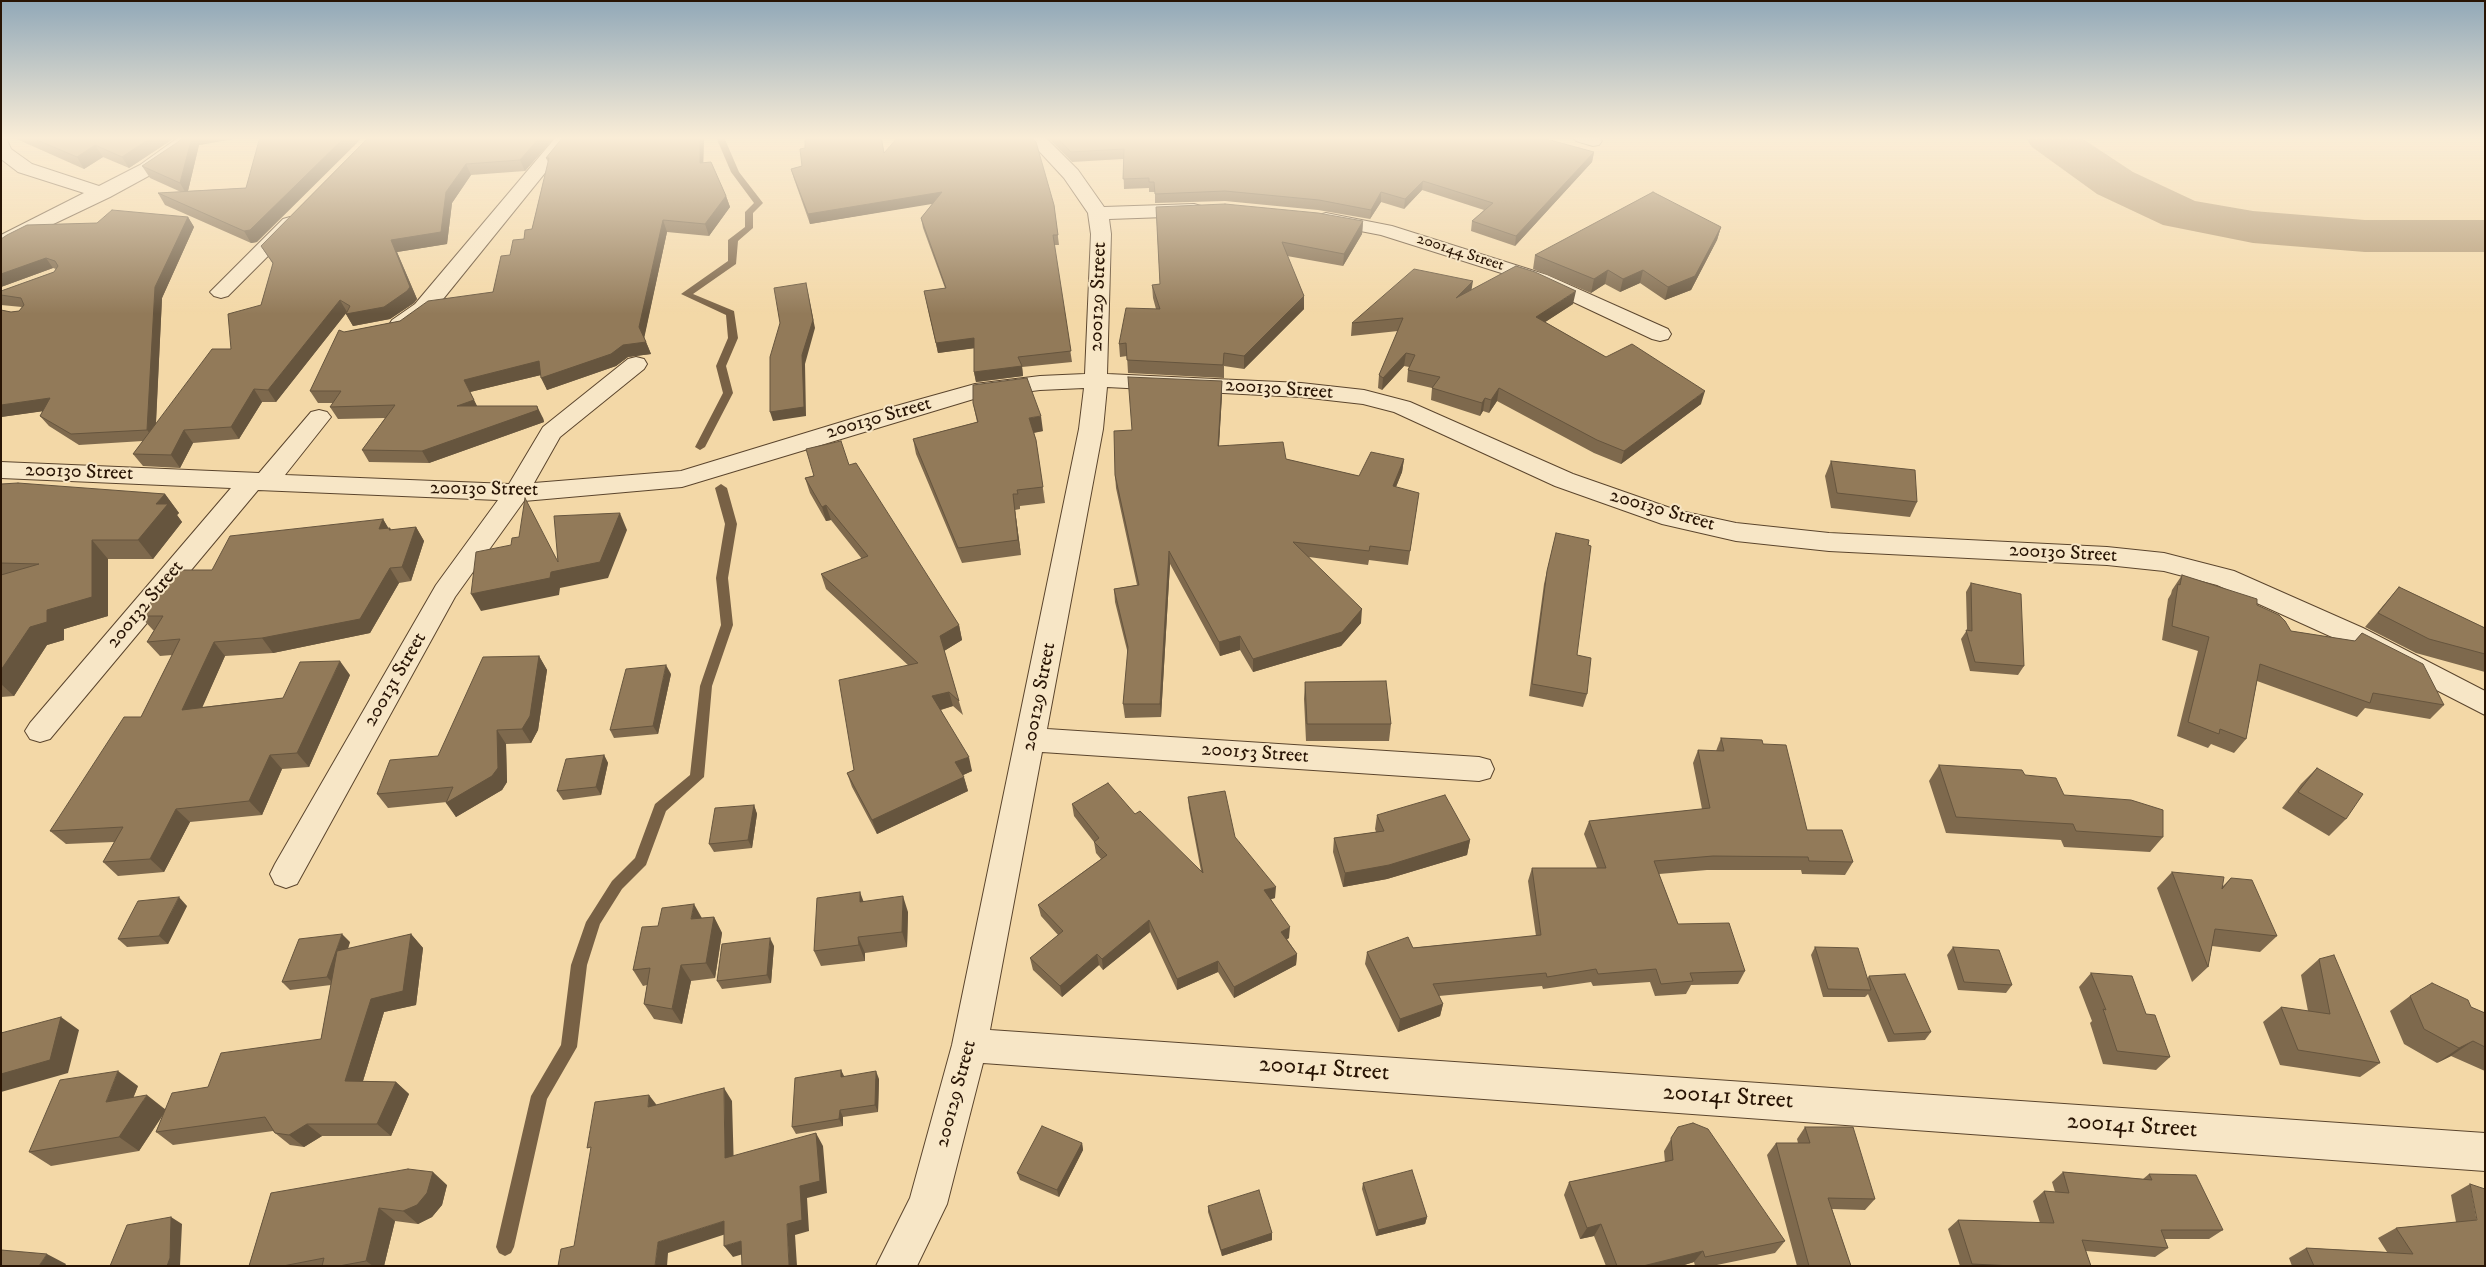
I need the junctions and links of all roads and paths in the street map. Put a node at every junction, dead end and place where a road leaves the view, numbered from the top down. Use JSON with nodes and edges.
{"nodes":[{"id":1,"x":96,"y":196,"type":"edge"},
{"id":2,"x":516,"y":196,"type":"edge"},
{"id":3,"x":1087,"y":196,"type":"edge"},
{"id":4,"x":305,"y":208,"type":"edge"},
{"id":5,"x":1215,"y":210,"type":"edge"},
{"id":6,"x":1098,"y":212,"type":"junction"},
{"id":7,"x":1308,"y":217,"type":"edge"},
{"id":8,"x":1,"y":242,"type":"edge"},
{"id":9,"x":221,"y":292,"type":"dead end"},
{"id":10,"x":379,"y":330,"type":"edge"},
{"id":11,"x":1660,"y":334,"type":"dead end"},
{"id":12,"x":636,"y":364,"type":"dead end"},
{"id":13,"x":1096,"y":380,"type":"junction"},
{"id":14,"x":319,"y":417,"type":"dead end"},
{"id":15,"x":1,"y":470,"type":"edge"},
{"id":16,"x":259,"y":480,"type":"junction"},
{"id":17,"x":516,"y":493,"type":"junction"},
{"id":18,"x":2485,"y":704,"type":"edge"},
{"id":19,"x":40,"y":731,"type":"dead end"},
{"id":20,"x":1032,"y":740,"type":"junction"},
{"id":21,"x":1479,"y":769,"type":"dead end"},
{"id":22,"x":286,"y":874,"type":"dead end"},
{"id":23,"x":970,"y":1045,"type":"junction"},
{"id":24,"x":2485,"y":1152,"type":"edge"},
{"id":25,"x":896,"y":1266,"type":"edge"}],
"edges":[{"from":1,"to":8,"type":"street"},
{"from":2,"to":10,"type":"street"},
{"from":3,"to":6,"type":"street","name":"200129 Street"},
{"from":4,"to":9,"type":"street"},
{"from":5,"to":6,"type":"street"},
{"from":6,"to":13,"type":"street","name":"200129 Street"},
{"from":7,"to":11,"type":"street","name":"200144 Street"},
{"from":12,"to":17,"type":"street","name":"200131 Street"},
{"from":13,"to":17,"type":"street","name":"200130 Street"},
{"from":13,"to":18,"type":"street","name":"200130 Street"},
{"from":13,"to":20,"type":"street","name":"200129 Street"},
{"from":14,"to":16,"type":"street","name":"200132 Street"},
{"from":15,"to":16,"type":"street","name":"200130 Street"},
{"from":16,"to":17,"type":"street","name":"200130 Street"},
{"from":16,"to":19,"type":"street","name":"200132 Street"},
{"from":17,"to":22,"type":"street","name":"200131 Street"},
{"from":20,"to":21,"type":"street","name":"200153 Street"},
{"from":20,"to":23,"type":"street","name":"200129 Street"},
{"from":23,"to":24,"type":"street","name":"200141 Street"},
{"from":23,"to":25,"type":"street","name":"200129 Street"}]}
